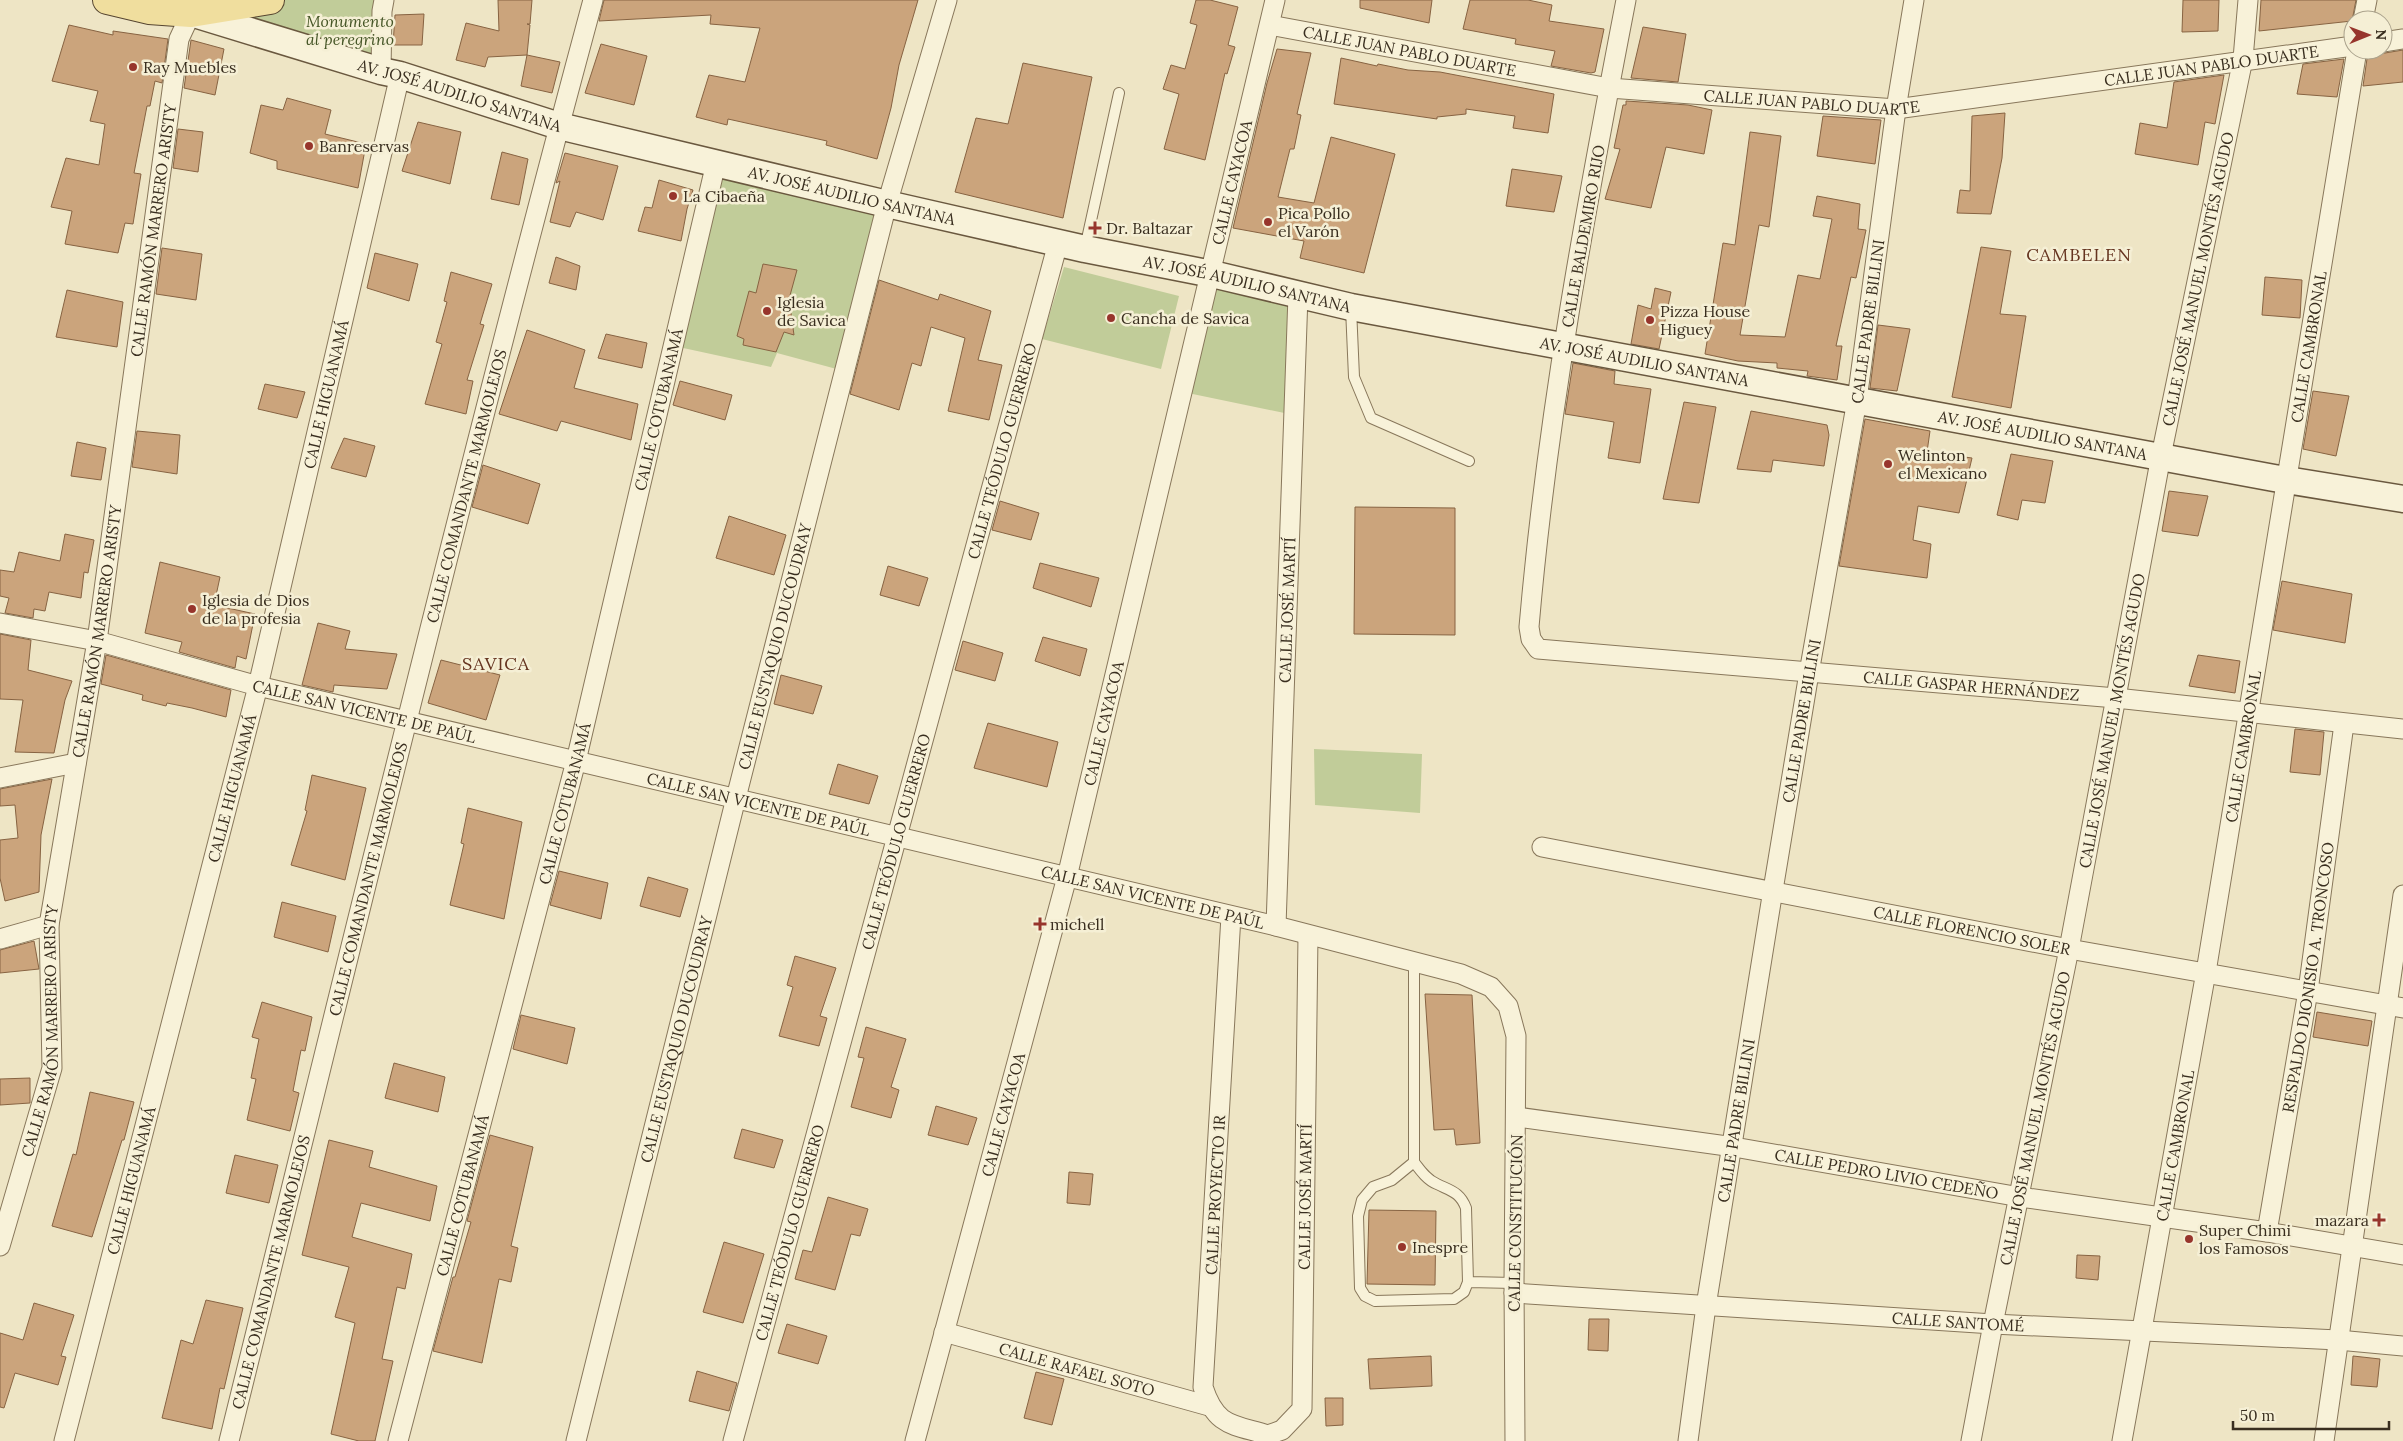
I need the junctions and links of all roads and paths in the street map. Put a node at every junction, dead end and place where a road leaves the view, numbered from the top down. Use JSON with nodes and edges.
{"nodes":[{"id":1,"x":107,"y":0,"type":"edge"},
{"id":2,"x":156,"y":0,"type":"edge"},
{"id":3,"x":270,"y":0,"type":"edge"},
{"id":4,"x":384,"y":0,"type":"edge"},
{"id":5,"x":593,"y":0,"type":"edge"},
{"id":6,"x":947,"y":0,"type":"edge"},
{"id":7,"x":1275,"y":0,"type":"edge"},
{"id":8,"x":1626,"y":0,"type":"edge"},
{"id":9,"x":1914,"y":0,"type":"edge"},
{"id":10,"x":2248,"y":0,"type":"edge"},
{"id":11,"x":191,"y":13,"type":"junction"},
{"id":12,"x":1270,"y":25,"type":"junction"},
{"id":13,"x":2343,"y":47,"type":"edge"},
{"id":14,"x":2244,"y":59,"type":"junction"},
{"id":15,"x":2355,"y":60,"type":"edge"},
{"id":16,"x":391,"y":73,"type":"junction"},
{"id":17,"x":1609,"y":88,"type":"junction"},
{"id":18,"x":1118,"y":93,"type":"dead end"},
{"id":19,"x":1896,"y":109,"type":"junction"},
{"id":20,"x":559,"y":126,"type":"junction"},
{"id":21,"x":716,"y":164,"type":"junction"},
{"id":22,"x":887,"y":204,"type":"junction"},
{"id":23,"x":1058,"y":243,"type":"junction"},
{"id":24,"x":1085,"y":249,"type":"junction"},
{"id":25,"x":1212,"y":274,"type":"junction"},
{"id":26,"x":1298,"y":295,"type":"junction"},
{"id":27,"x":1351,"y":307,"type":"junction"},
{"id":28,"x":1564,"y":345,"type":"junction"},
{"id":29,"x":1857,"y":400,"type":"junction"},
{"id":30,"x":2161,"y":456,"type":"junction"},
{"id":31,"x":1469,"y":461,"type":"dead end"},
{"id":32,"x":2286,"y":479,"type":"junction"},
{"id":33,"x":2403,"y":499,"type":"edge"},
{"id":34,"x":0,"y":623,"type":"edge"},
{"id":35,"x":97,"y":641,"type":"junction"},
{"id":36,"x":1538,"y":649,"type":"joint"},
{"id":37,"x":1809,"y":673,"type":"junction"},
{"id":38,"x":258,"y":686,"type":"junction"},
{"id":39,"x":2116,"y":698,"type":"junction"},
{"id":40,"x":2250,"y":711,"type":"junction"},
{"id":41,"x":408,"y":721,"type":"junction"},
{"id":42,"x":2344,"y":724,"type":"junction"},
{"id":43,"x":2403,"y":729,"type":"edge"},
{"id":44,"x":576,"y":761,"type":"junction"},
{"id":45,"x":76,"y":763,"type":"junction"},
{"id":46,"x":0,"y":778,"type":"edge"},
{"id":47,"x":736,"y":798,"type":"junction"},
{"id":48,"x":896,"y":836,"type":"junction"},
{"id":49,"x":1542,"y":847,"type":"dead end"},
{"id":50,"x":1067,"y":877,"type":"junction"},
{"id":51,"x":1773,"y":890,"type":"junction"},
{"id":52,"x":2403,"y":895,"type":"edge"},
{"id":53,"x":1231,"y":916,"type":"junction"},
{"id":54,"x":49,"y":925,"type":"junction"},
{"id":55,"x":1276,"y":926,"type":"junction"},
{"id":56,"x":1308,"y":935,"type":"junction"},
{"id":57,"x":0,"y":939,"type":"edge"},
{"id":58,"x":2069,"y":949,"type":"junction"},
{"id":59,"x":1414,"y":962,"type":"junction"},
{"id":60,"x":2206,"y":972,"type":"junction"},
{"id":61,"x":2308,"y":991,"type":"junction"},
{"id":62,"x":1508,"y":1006,"type":"joint"},
{"id":63,"x":2395,"y":1006,"type":"edge"},
{"id":64,"x":1517,"y":1117,"type":"junction"},
{"id":65,"x":1734,"y":1147,"type":"junction"},
{"id":66,"x":1414,"y":1162,"type":"junction"},
{"id":67,"x":2020,"y":1197,"type":"junction"},
{"id":68,"x":2163,"y":1217,"type":"junction"},
{"id":69,"x":2267,"y":1232,"type":"junction"},
{"id":70,"x":0,"y":1246,"type":"edge"},
{"id":71,"x":2353,"y":1248,"type":"junction"},
{"id":72,"x":2403,"y":1255,"type":"edge"},
{"id":73,"x":1468,"y":1282,"type":"junction"},
{"id":74,"x":1514,"y":1288,"type":"junction"},
{"id":75,"x":1706,"y":1306,"type":"junction"},
{"id":76,"x":1993,"y":1324,"type":"junction"},
{"id":77,"x":944,"y":1332,"type":"junction"},
{"id":78,"x":2142,"y":1332,"type":"junction"},
{"id":79,"x":2338,"y":1340,"type":"junction"},
{"id":80,"x":2403,"y":1346,"type":"edge"},
{"id":81,"x":1209,"y":1406,"type":"junction"},
{"id":82,"x":1268,"y":1438,"type":"edge"},
{"id":83,"x":64,"y":1441,"type":"edge"},
{"id":84,"x":229,"y":1441,"type":"edge"},
{"id":85,"x":398,"y":1441,"type":"edge"},
{"id":86,"x":576,"y":1441,"type":"edge"},
{"id":87,"x":733,"y":1441,"type":"edge"},
{"id":88,"x":915,"y":1441,"type":"edge"},
{"id":89,"x":1515,"y":1441,"type":"edge"},
{"id":90,"x":1688,"y":1441,"type":"edge"},
{"id":91,"x":1971,"y":1441,"type":"edge"},
{"id":92,"x":2122,"y":1441,"type":"edge"},
{"id":93,"x":2324,"y":1441,"type":"edge"}],
"edges":[{"from":1,"to":11,"type":"main road","name":"AV. JOSÉ AUDILIO SANTANA"},
{"from":2,"to":11,"type":"main road"},
{"from":3,"to":11,"type":"main road"},
{"from":4,"to":16,"type":"street","name":"CALLE HIGUANAMÁ"},
{"from":5,"to":20,"type":"street","name":"CALLE COMANDANTE MARMOLEJOS"},
{"from":6,"to":22,"type":"street","name":"CALLE EUSTAQUIO DUCOUDRAY"},
{"from":7,"to":12,"type":"street","name":"CALLE CAYACOA"},
{"from":8,"to":17,"type":"street","name":"CALLE BALDEMIRO RIJO"},
{"from":9,"to":19,"type":"street","name":"CALLE PADRE BILLINI"},
{"from":10,"to":14,"type":"street","name":"CALLE JOSÉ MANUEL MONTÉS AGUDO"},
{"from":11,"to":16,"type":"main road","name":"AV. JOSÉ AUDILIO SANTANA"},
{"from":11,"to":35,"type":"street","name":"CALLE RAMÓN MARRERO ARISTY"},
{"from":12,"to":17,"type":"street","name":"CALLE JUAN PABLO DUARTE"},
{"from":12,"to":25,"type":"street","name":"CALLE CAYACOA"},
{"from":13,"to":14,"type":"street","name":"CALLE JUAN PABLO DUARTE"},
{"from":14,"to":19,"type":"street","name":"CALLE JUAN PABLO DUARTE"},
{"from":14,"to":30,"type":"street","name":"CALLE JOSÉ MANUEL MONTÉS AGUDO"},
{"from":15,"to":32,"type":"street","name":"CALLE CAMBRONAL"},
{"from":16,"to":20,"type":"main road","name":"AV. JOSÉ AUDILIO SANTANA"},
{"from":16,"to":38,"type":"street","name":"CALLE HIGUANAMÁ"},
{"from":17,"to":19,"type":"street","name":"CALLE JUAN PABLO DUARTE"},
{"from":17,"to":28,"type":"street","name":"CALLE BALDEMIRO RIJO"},
{"from":18,"to":24,"type":"lane"},
{"from":19,"to":29,"type":"street","name":"CALLE PADRE BILLINI"},
{"from":20,"to":21,"type":"main road","name":"AV. JOSÉ AUDILIO SANTANA"},
{"from":20,"to":41,"type":"street","name":"CALLE COMANDANTE MARMOLEJOS"},
{"from":21,"to":22,"type":"main road","name":"AV. JOSÉ AUDILIO SANTANA"},
{"from":21,"to":44,"type":"street","name":"CALLE COTUBANAMÁ"},
{"from":22,"to":23,"type":"main road","name":"AV. JOSÉ AUDILIO SANTANA"},
{"from":22,"to":47,"type":"street","name":"CALLE EUSTAQUIO DUCOUDRAY"},
{"from":23,"to":24,"type":"main road","name":"AV. JOSÉ AUDILIO SANTANA"},
{"from":23,"to":48,"type":"street","name":"CALLE TEÓDULO GUERRERO"},
{"from":24,"to":25,"type":"main road","name":"AV. JOSÉ AUDILIO SANTANA"},
{"from":25,"to":26,"type":"main road","name":"AV. JOSÉ AUDILIO SANTANA"},
{"from":25,"to":50,"type":"street","name":"CALLE CAYACOA"},
{"from":26,"to":27,"type":"main road","name":"AV. JOSÉ AUDILIO SANTANA"},
{"from":26,"to":55,"type":"street","name":"CALLE JOSÉ MARTÍ"},
{"from":27,"to":28,"type":"main road","name":"AV. JOSÉ AUDILIO SANTANA"},
{"from":27,"to":31,"type":"lane"},
{"from":28,"to":29,"type":"main road","name":"AV. JOSÉ AUDILIO SANTANA"},
{"from":28,"to":36,"type":"street","name":"CALLE BALDEMIRO RIJO"},
{"from":29,"to":30,"type":"main road","name":"AV. JOSÉ AUDILIO SANTANA"},
{"from":29,"to":37,"type":"street","name":"CALLE PADRE BILLINI"},
{"from":30,"to":32,"type":"main road","name":"AV. JOSÉ AUDILIO SANTANA"},
{"from":30,"to":39,"type":"street","name":"CALLE JOSÉ MANUEL MONTÉS AGUDO"},
{"from":32,"to":33,"type":"main road","name":"AV. JOSÉ AUDILIO SANTANA"},
{"from":32,"to":40,"type":"street","name":"CALLE CAMBRONAL"},
{"from":34,"to":35,"type":"street","name":"CALLE SAN VICENTE DE PAÚL"},
{"from":35,"to":38,"type":"street","name":"CALLE SAN VICENTE DE PAÚL"},
{"from":35,"to":45,"type":"street","name":"CALLE RAMÓN MARRERO ARISTY"},
{"from":36,"to":37,"type":"street","name":"CALLE GASPAR HERNÁNDEZ"},
{"from":37,"to":39,"type":"street","name":"CALLE GASPAR HERNÁNDEZ"},
{"from":37,"to":51,"type":"street","name":"CALLE PADRE BILLINI"},
{"from":38,"to":41,"type":"street","name":"CALLE SAN VICENTE DE PAÚL"},
{"from":38,"to":83,"type":"street","name":"CALLE HIGUANAMÁ"},
{"from":39,"to":40,"type":"street","name":"CALLE GASPAR HERNÁNDEZ"},
{"from":39,"to":58,"type":"street","name":"CALLE JOSÉ MANUEL MONTÉS AGUDO"},
{"from":40,"to":42,"type":"street","name":"CALLE GASPAR HERNÁNDEZ"},
{"from":40,"to":60,"type":"street","name":"CALLE CAMBRONAL"},
{"from":41,"to":44,"type":"street","name":"CALLE SAN VICENTE DE PAÚL"},
{"from":41,"to":84,"type":"street","name":"CALLE COMANDANTE MARMOLEJOS"},
{"from":42,"to":43,"type":"street","name":"CALLE GASPAR HERNÁNDEZ"},
{"from":42,"to":61,"type":"street","name":"RESPALDO DIONISIO A. TRONCOSO"},
{"from":44,"to":47,"type":"street","name":"CALLE SAN VICENTE DE PAÚL"},
{"from":44,"to":85,"type":"street","name":"CALLE COTUBANAMÁ"},
{"from":45,"to":46,"type":"street"},
{"from":45,"to":54,"type":"street","name":"CALLE RAMÓN MARRERO ARISTY"},
{"from":47,"to":48,"type":"street","name":"CALLE SAN VICENTE DE PAÚL"},
{"from":47,"to":86,"type":"street","name":"CALLE EUSTAQUIO DUCOUDRAY"},
{"from":48,"to":50,"type":"street","name":"CALLE SAN VICENTE DE PAÚL"},
{"from":48,"to":87,"type":"street","name":"CALLE TEÓDULO GUERRERO"},
{"from":49,"to":51,"type":"street","name":"CALLE FLORENCIO SOLER"},
{"from":50,"to":53,"type":"street","name":"CALLE SAN VICENTE DE PAÚL"},
{"from":50,"to":77,"type":"street","name":"CALLE CAYACOA"},
{"from":51,"to":58,"type":"street","name":"CALLE FLORENCIO SOLER"},
{"from":51,"to":65,"type":"street","name":"CALLE PADRE BILLINI"},
{"from":52,"to":63,"type":"street"},
{"from":53,"to":55,"type":"street","name":"CALLE SAN VICENTE DE PAÚL"},
{"from":53,"to":81,"type":"street","name":"CALLE PROYECTO 1R"},
{"from":54,"to":57,"type":"street"},
{"from":54,"to":70,"type":"street","name":"CALLE RAMÓN MARRERO ARISTY"},
{"from":55,"to":56,"type":"street","name":"CALLE SAN VICENTE DE PAÚL"},
{"from":56,"to":59,"type":"street","name":"CALLE SAN VICENTE DE PAÚL"},
{"from":56,"to":82,"type":"street","name":"CALLE JOSÉ MARTÍ"},
{"from":58,"to":60,"type":"street","name":"CALLE FLORENCIO SOLER"},
{"from":58,"to":67,"type":"street","name":"CALLE JOSÉ MANUEL MONTÉS AGUDO"},
{"from":59,"to":62,"type":"street","name":"CALLE SAN VICENTE DE PAÚL"},
{"from":59,"to":66,"type":"lane"},
{"from":60,"to":61,"type":"street","name":"CALLE FLORENCIO SOLER"},
{"from":60,"to":68,"type":"street","name":"CALLE CAMBRONAL"},
{"from":61,"to":63,"type":"street","name":"CALLE FLORENCIO SOLER"},
{"from":61,"to":69,"type":"street","name":"RESPALDO DIONISIO A. TRONCOSO"},
{"from":62,"to":64,"type":"street","name":"CALLE CONSTITUCIÓN"},
{"from":63,"to":71,"type":"street"},
{"from":64,"to":65,"type":"street","name":"CALLE PEDRO LIVIO CEDEÑO"},
{"from":64,"to":74,"type":"street","name":"CALLE CONSTITUCIÓN"},
{"from":65,"to":67,"type":"street","name":"CALLE PEDRO LIVIO CEDEÑO"},
{"from":65,"to":75,"type":"street","name":"CALLE PADRE BILLINI"},
{"from":66,"to":73,"type":"lane"},
{"from":66,"to":73,"type":"lane"},
{"from":67,"to":68,"type":"street","name":"CALLE PEDRO LIVIO CEDEÑO"},
{"from":67,"to":76,"type":"street","name":"CALLE JOSÉ MANUEL MONTÉS AGUDO"},
{"from":68,"to":69,"type":"street","name":"CALLE PEDRO LIVIO CEDEÑO"},
{"from":68,"to":78,"type":"street","name":"CALLE CAMBRONAL"},
{"from":69,"to":71,"type":"street","name":"CALLE PEDRO LIVIO CEDEÑO"},
{"from":71,"to":72,"type":"street","name":"CALLE PEDRO LIVIO CEDEÑO"},
{"from":71,"to":79,"type":"street"},
{"from":73,"to":74,"type":"lane"},
{"from":74,"to":75,"type":"street","name":"CALLE SANTOMÉ"},
{"from":74,"to":89,"type":"street","name":"CALLE CONSTITUCIÓN"},
{"from":75,"to":76,"type":"street","name":"CALLE SANTOMÉ"},
{"from":75,"to":90,"type":"street","name":"CALLE PADRE BILLINI"},
{"from":76,"to":78,"type":"street","name":"CALLE SANTOMÉ"},
{"from":76,"to":91,"type":"street","name":"CALLE JOSÉ MANUEL MONTÉS AGUDO"},
{"from":77,"to":81,"type":"street","name":"CALLE RAFAEL SOTO"},
{"from":77,"to":88,"type":"street","name":"CALLE CAYACOA"},
{"from":78,"to":79,"type":"street","name":"CALLE SANTOMÉ"},
{"from":78,"to":92,"type":"street","name":"CALLE CAMBRONAL"},
{"from":79,"to":80,"type":"street","name":"CALLE SANTOMÉ"},
{"from":79,"to":93,"type":"street"},
{"from":81,"to":82,"type":"street"}]}
